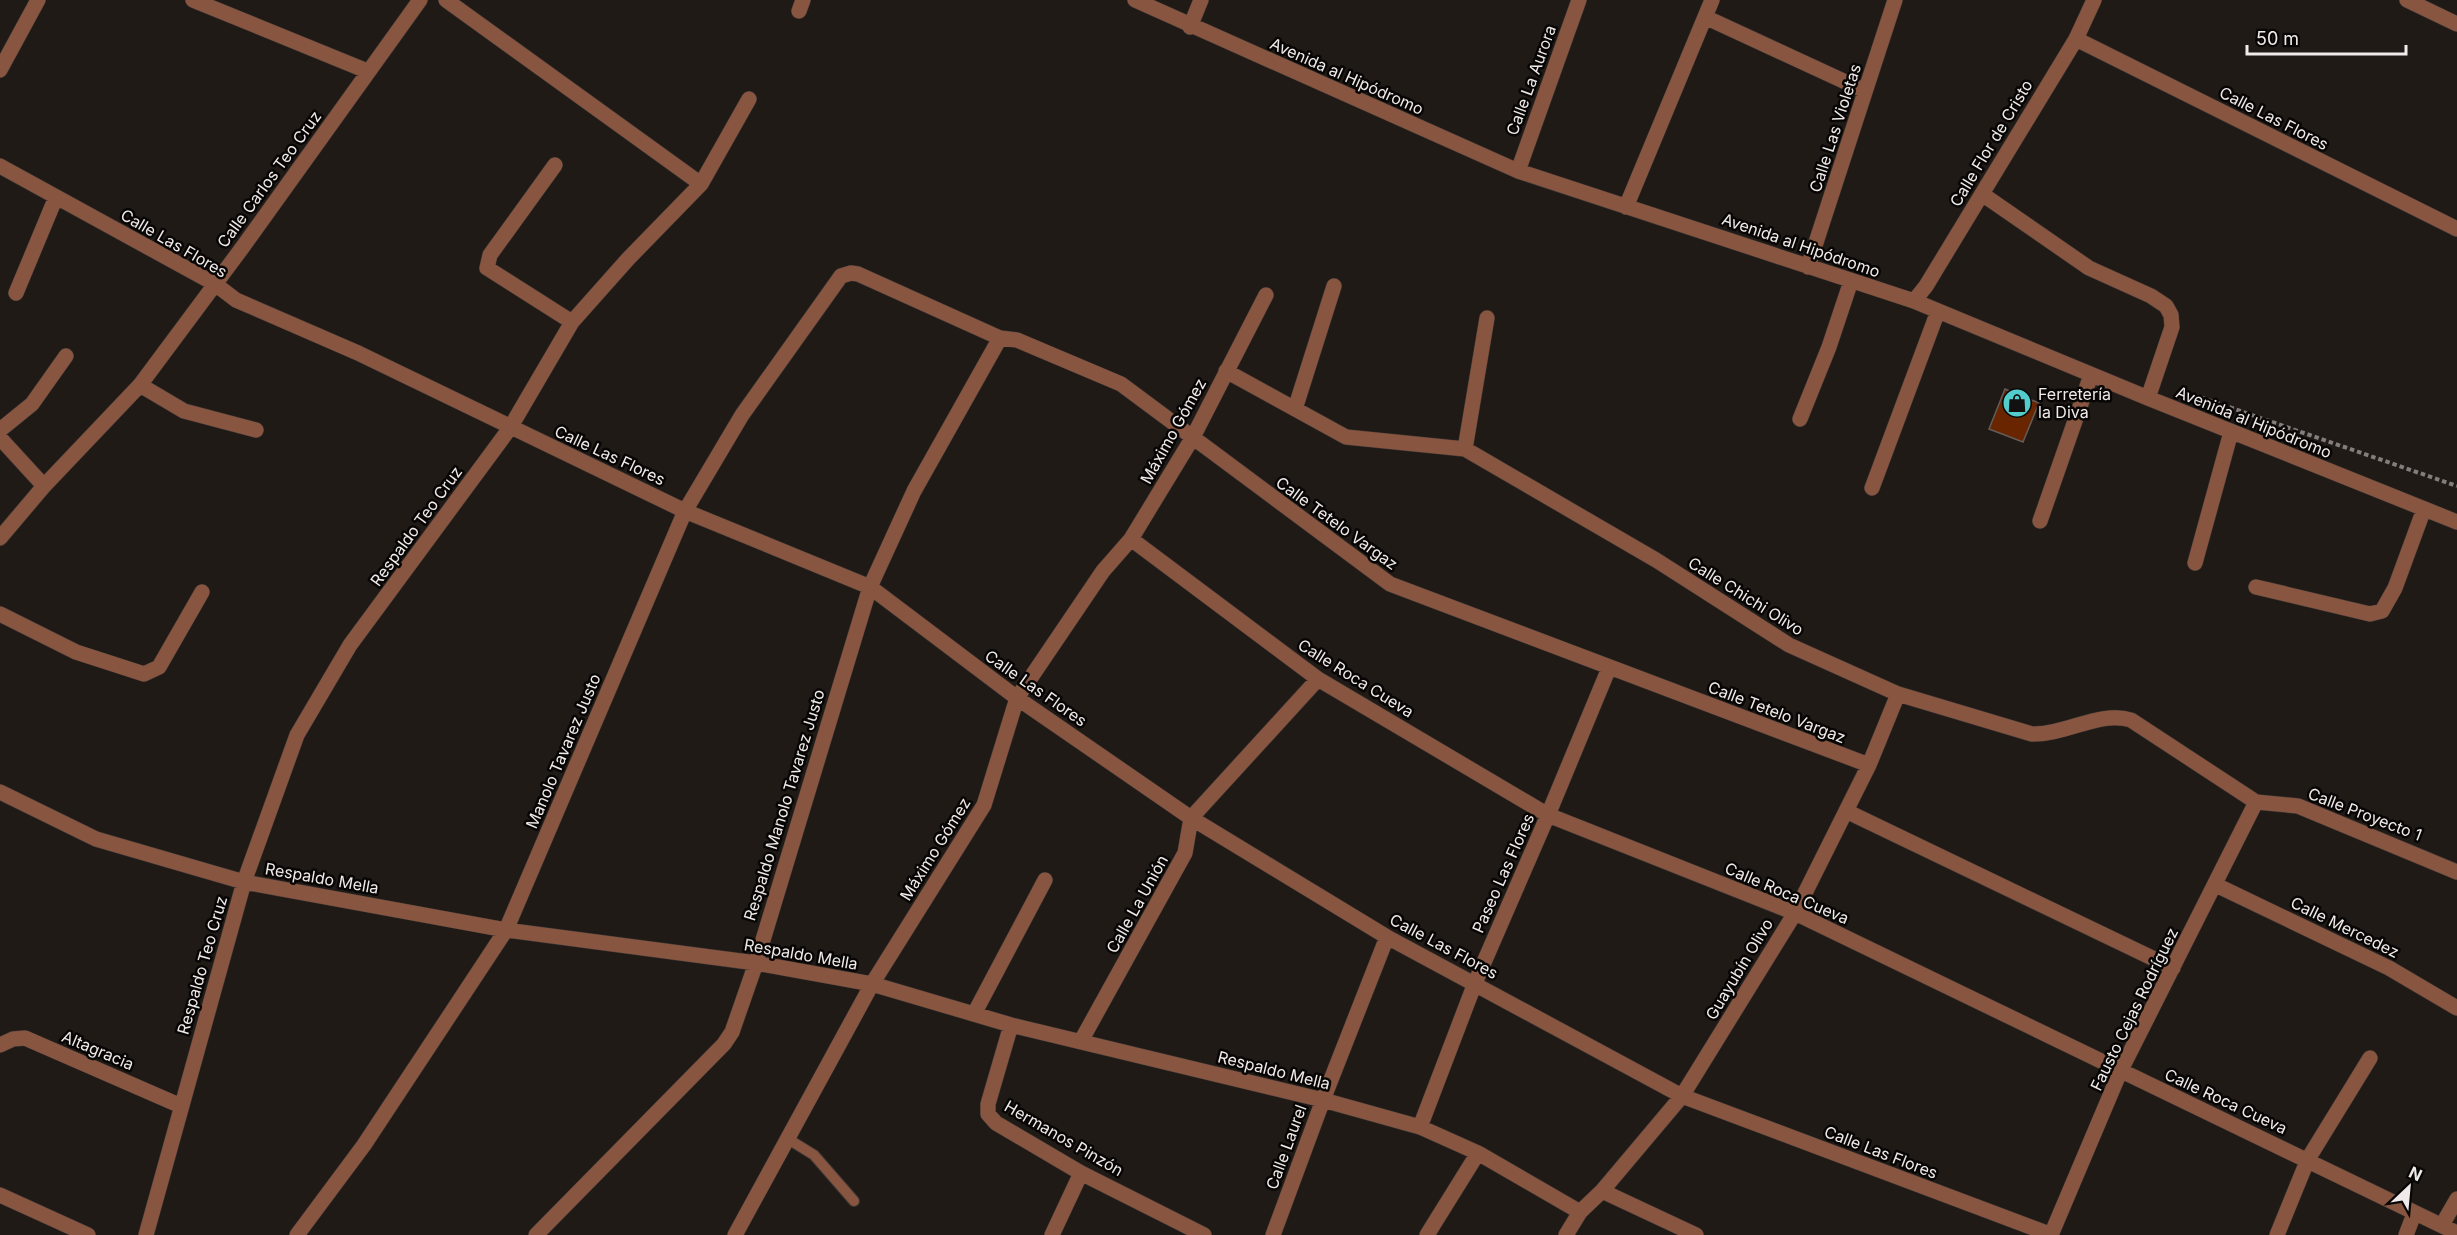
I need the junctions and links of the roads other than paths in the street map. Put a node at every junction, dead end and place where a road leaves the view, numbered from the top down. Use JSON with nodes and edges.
{"nodes":[{"id":1,"x":38,"y":0,"type":"edge"},
{"id":2,"x":193,"y":0,"type":"edge"},
{"id":3,"x":420,"y":0,"type":"edge"},
{"id":4,"x":446,"y":0,"type":"edge"},
{"id":5,"x":1135,"y":0,"type":"edge"},
{"id":6,"x":1579,"y":0,"type":"edge"},
{"id":7,"x":1712,"y":0,"type":"edge"},
{"id":8,"x":1895,"y":0,"type":"edge"},
{"id":9,"x":2094,"y":0,"type":"edge"},
{"id":10,"x":2407,"y":0,"type":"edge"},
{"id":11,"x":1198,"y":1,"type":"edge"},
{"id":12,"x":1705,"y":17,"type":"junction"},
{"id":13,"x":2457,"y":24,"type":"edge"},
{"id":14,"x":1190,"y":27,"type":"junction"},
{"id":15,"x":2076,"y":39,"type":"junction"},
{"id":16,"x":0,"y":70,"type":"edge"},
{"id":17,"x":367,"y":71,"type":"junction"},
{"id":18,"x":1865,"y":91,"type":"junction"},
{"id":19,"x":749,"y":99,"type":"dead end"},
{"id":20,"x":555,"y":165,"type":"dead end"},
{"id":21,"x":0,"y":166,"type":"edge"},
{"id":22,"x":1518,"y":171,"type":"junction"},
{"id":23,"x":701,"y":184,"type":"junction"},
{"id":24,"x":1982,"y":194,"type":"junction"},
{"id":25,"x":56,"y":197,"type":"junction"},
{"id":26,"x":1626,"y":207,"type":"junction"},
{"id":27,"x":2457,"y":229,"type":"edge"},
{"id":28,"x":1808,"y":267,"type":"junction"},
{"id":29,"x":846,"y":274,"type":"joint"},
{"id":30,"x":1851,"y":281,"type":"junction"},
{"id":31,"x":215,"y":284,"type":"junction"},
{"id":32,"x":1334,"y":286,"type":"dead end"},
{"id":33,"x":16,"y":293,"type":"dead end"},
{"id":34,"x":1266,"y":295,"type":"dead end"},
{"id":35,"x":1914,"y":301,"type":"junction"},
{"id":36,"x":1938,"y":311,"type":"junction"},
{"id":37,"x":1487,"y":318,"type":"dead end"},
{"id":38,"x":572,"y":322,"type":"junction"},
{"id":39,"x":1000,"y":338,"type":"junction"},
{"id":40,"x":66,"y":356,"type":"dead end"},
{"id":41,"x":1226,"y":371,"type":"junction"},
{"id":42,"x":2091,"y":375,"type":"junction"},
{"id":43,"x":140,"y":385,"type":"junction"},
{"id":44,"x":2148,"y":398,"type":"junction"},
{"id":45,"x":1295,"y":409,"type":"junction"},
{"id":46,"x":1800,"y":419,"type":"dead end"},
{"id":47,"x":510,"y":428,"type":"junction"},
{"id":48,"x":0,"y":430,"type":"edge"},
{"id":49,"x":256,"y":430,"type":"dead end"},
{"id":50,"x":2231,"y":432,"type":"junction"},
{"id":51,"x":1193,"y":437,"type":"junction"},
{"id":52,"x":0,"y":438,"type":"edge"},
{"id":53,"x":1465,"y":449,"type":"junction"},
{"id":54,"x":44,"y":486,"type":"junction"},
{"id":55,"x":1872,"y":488,"type":"dead end"},
{"id":56,"x":2424,"y":509,"type":"junction"},
{"id":57,"x":685,"y":511,"type":"junction"},
{"id":58,"x":2040,"y":521,"type":"dead end"},
{"id":59,"x":2457,"y":522,"type":"edge"},
{"id":60,"x":0,"y":538,"type":"edge"},
{"id":61,"x":1131,"y":539,"type":"junction"},
{"id":62,"x":2194,"y":563,"type":"dead end"},
{"id":63,"x":870,"y":587,"type":"junction"},
{"id":64,"x":2256,"y":587,"type":"dead end"},
{"id":65,"x":202,"y":592,"type":"dead end"},
{"id":66,"x":0,"y":614,"type":"edge"},
{"id":67,"x":1609,"y":668,"type":"junction"},
{"id":68,"x":1318,"y":679,"type":"junction"},
{"id":69,"x":1898,"y":694,"type":"junction"},
{"id":70,"x":1017,"y":698,"type":"junction"},
{"id":71,"x":1869,"y":765,"type":"junction"},
{"id":72,"x":0,"y":792,"type":"edge"},
{"id":73,"x":2256,"y":802,"type":"junction"},
{"id":74,"x":1845,"y":811,"type":"junction"},
{"id":75,"x":1548,"y":815,"type":"junction"},
{"id":76,"x":1191,"y":818,"type":"junction"},
{"id":77,"x":2457,"y":872,"type":"edge"},
{"id":78,"x":1045,"y":880,"type":"dead end"},
{"id":79,"x":244,"y":882,"type":"junction"},
{"id":80,"x":2216,"y":885,"type":"junction"},
{"id":81,"x":1795,"y":913,"type":"junction"},
{"id":82,"x":506,"y":930,"type":"junction"},
{"id":83,"x":1387,"y":937,"type":"junction"},
{"id":84,"x":756,"y":963,"type":"junction"},
{"id":85,"x":2174,"y":968,"type":"junction"},
{"id":86,"x":1475,"y":983,"type":"junction"},
{"id":87,"x":872,"y":984,"type":"junction"},
{"id":88,"x":2457,"y":1008,"type":"edge"},
{"id":89,"x":974,"y":1014,"type":"junction"},
{"id":90,"x":1011,"y":1025,"type":"junction"},
{"id":91,"x":1082,"y":1041,"type":"junction"},
{"id":92,"x":0,"y":1046,"type":"edge"},
{"id":93,"x":2370,"y":1058,"type":"dead end"},
{"id":94,"x":2120,"y":1072,"type":"junction"},
{"id":95,"x":1682,"y":1096,"type":"junction"},
{"id":96,"x":1323,"y":1100,"type":"junction"},
{"id":97,"x":181,"y":1106,"type":"junction"},
{"id":98,"x":1420,"y":1127,"type":"junction"},
{"id":99,"x":788,"y":1139,"type":"junction"},
{"id":100,"x":1478,"y":1153,"type":"junction"},
{"id":101,"x":2308,"y":1159,"type":"junction"},
{"id":102,"x":1081,"y":1173,"type":"junction"},
{"id":103,"x":1602,"y":1191,"type":"junction"},
{"id":104,"x":0,"y":1195,"type":"edge"},
{"id":105,"x":2457,"y":1199,"type":"edge"},
{"id":106,"x":854,"y":1201,"type":"dead end"},
{"id":107,"x":1580,"y":1212,"type":"junction"},
{"id":108,"x":2414,"y":1214,"type":"junction"},
{"id":109,"x":2442,"y":1225,"type":"junction"},
{"id":110,"x":2457,"y":1233,"type":"edge"},
{"id":111,"x":88,"y":1235,"type":"edge"},
{"id":112,"x":146,"y":1235,"type":"edge"},
{"id":113,"x":297,"y":1235,"type":"edge"},
{"id":114,"x":536,"y":1235,"type":"edge"},
{"id":115,"x":735,"y":1235,"type":"edge"},
{"id":116,"x":1052,"y":1235,"type":"edge"},
{"id":117,"x":1204,"y":1235,"type":"edge"},
{"id":118,"x":1273,"y":1235,"type":"edge"},
{"id":119,"x":1427,"y":1235,"type":"edge"},
{"id":120,"x":1566,"y":1235,"type":"edge"},
{"id":121,"x":1696,"y":1235,"type":"edge"},
{"id":122,"x":2051,"y":1235,"type":"edge"},
{"id":123,"x":2277,"y":1235,"type":"edge"},
{"id":124,"x":2406,"y":1235,"type":"edge"}],
"edges":[{"from":1,"to":16,"type":"street"},
{"from":2,"to":17,"type":"street"},
{"from":3,"to":17,"type":"street","name":"Calle Carlos Teo Cruz"},
{"from":4,"to":23,"type":"street"},
{"from":5,"to":14,"type":"street","name":"Avenida al Hipódromo"},
{"from":6,"to":22,"type":"street","name":"Calle La Aurora"},
{"from":7,"to":12,"type":"street"},
{"from":8,"to":18,"type":"street","name":"Calle Las Violetas"},
{"from":9,"to":15,"type":"street","name":"Calle Flor de Cristo"},
{"from":10,"to":13,"type":"street"},
{"from":11,"to":14,"type":"street"},
{"from":12,"to":18,"type":"street"},
{"from":12,"to":26,"type":"street"},
{"from":14,"to":22,"type":"street","name":"Avenida al Hipódromo"},
{"from":15,"to":24,"type":"street","name":"Calle Flor de Cristo"},
{"from":15,"to":27,"type":"street","name":"Calle Las Flores"},
{"from":17,"to":31,"type":"street","name":"Calle Carlos Teo Cruz"},
{"from":18,"to":28,"type":"street","name":"Calle Las Violetas"},
{"from":19,"to":23,"type":"street","name":"Respaldo Teo Cruz"},
{"from":20,"to":38,"type":"street"},
{"from":21,"to":25,"type":"street","name":"Calle Las Flores"},
{"from":22,"to":26,"type":"street","name":"Avenida al Hipódromo"},
{"from":23,"to":38,"type":"street","name":"Respaldo Teo Cruz"},
{"from":24,"to":35,"type":"street","name":"Calle Flor de Cristo"},
{"from":24,"to":44,"type":"street"},
{"from":25,"to":31,"type":"street","name":"Calle Las Flores"},
{"from":25,"to":33,"type":"street"},
{"from":26,"to":28,"type":"street","name":"Avenida al Hipódromo"},
{"from":28,"to":30,"type":"street","name":"Avenida al Hipódromo"},
{"from":29,"to":39,"type":"street","name":"Calle Tetelo Vargaz"},
{"from":29,"to":57,"type":"street","name":"Manolo Tavarez Justo"},
{"from":30,"to":35,"type":"street","name":"Avenida al Hipódromo"},
{"from":30,"to":46,"type":"street"},
{"from":31,"to":43,"type":"street","name":"Calle Carlos Teo Cruz"},
{"from":31,"to":47,"type":"street","name":"Calle Las Flores"},
{"from":32,"to":45,"type":"street"},
{"from":34,"to":41,"type":"street","name":"Máximo Gómez"},
{"from":35,"to":36,"type":"street","name":"Avenida al Hipódromo"},
{"from":36,"to":42,"type":"street","name":"Avenida al Hipódromo"},
{"from":36,"to":55,"type":"street"},
{"from":37,"to":53,"type":"street"},
{"from":38,"to":47,"type":"street","name":"Respaldo Teo Cruz"},
{"from":39,"to":51,"type":"street","name":"Calle Tetelo Vargaz"},
{"from":39,"to":63,"type":"street","name":"Respaldo Manolo Tavarez Justo"},
{"from":40,"to":48,"type":"street"},
{"from":41,"to":45,"type":"street","name":"Calle Chichi Olivo"},
{"from":41,"to":51,"type":"street","name":"Máximo Gómez"},
{"from":42,"to":44,"type":"street","name":"Avenida al Hipódromo"},
{"from":42,"to":58,"type":"street"},
{"from":43,"to":49,"type":"street"},
{"from":43,"to":54,"type":"street","name":"Calle Carlos Teo Cruz"},
{"from":44,"to":50,"type":"street","name":"Avenida al Hipódromo"},
{"from":45,"to":53,"type":"street","name":"Calle Chichi Olivo"},
{"from":47,"to":57,"type":"street","name":"Calle Las Flores"},
{"from":47,"to":79,"type":"street","name":"Respaldo Teo Cruz"},
{"from":50,"to":56,"type":"street","name":"Avenida al Hipódromo"},
{"from":50,"to":62,"type":"street"},
{"from":51,"to":61,"type":"street","name":"Máximo Gómez"},
{"from":51,"to":67,"type":"street","name":"Calle Tetelo Vargaz"},
{"from":52,"to":54,"type":"street"},
{"from":53,"to":69,"type":"street","name":"Calle Chichi Olivo"},
{"from":54,"to":60,"type":"street","name":"Calle Carlos Teo Cruz"},
{"from":56,"to":59,"type":"street","name":"Avenida al Hipódromo"},
{"from":56,"to":64,"type":"street"},
{"from":57,"to":63,"type":"street","name":"Calle Las Flores"},
{"from":57,"to":82,"type":"street","name":"Manolo Tavarez Justo"},
{"from":61,"to":68,"type":"street","name":"Calle Roca Cueva"},
{"from":61,"to":70,"type":"street","name":"Máximo Gómez"},
{"from":63,"to":70,"type":"street","name":"Calle Las Flores"},
{"from":63,"to":84,"type":"street","name":"Respaldo Manolo Tavarez Justo"},
{"from":65,"to":66,"type":"street"},
{"from":67,"to":71,"type":"street","name":"Calle Tetelo Vargaz"},
{"from":67,"to":75,"type":"street","name":"Paseo Las Flores"},
{"from":68,"to":75,"type":"street","name":"Calle Roca Cueva"},
{"from":68,"to":76,"type":"street"},
{"from":69,"to":71,"type":"street","name":"Guayubín Olivo"},
{"from":69,"to":73,"type":"street","name":"Calle Chichi Olivo"},
{"from":70,"to":76,"type":"street","name":"Calle Las Flores"},
{"from":70,"to":87,"type":"street","name":"Máximo Gómez"},
{"from":71,"to":74,"type":"street","name":"Guayubín Olivo"},
{"from":72,"to":79,"type":"street","name":"Respaldo Mella"},
{"from":73,"to":77,"type":"street","name":"Calle Proyecto 1"},
{"from":73,"to":80,"type":"street","name":"Fausto Cejas Rodríguez"},
{"from":74,"to":81,"type":"street","name":"Guayubín Olivo"},
{"from":74,"to":85,"type":"street"},
{"from":75,"to":81,"type":"street","name":"Calle Roca Cueva"},
{"from":75,"to":86,"type":"street","name":"Paseo Las Flores"},
{"from":76,"to":83,"type":"street","name":"Calle Las Flores"},
{"from":76,"to":91,"type":"street","name":"Calle La Unión"},
{"from":78,"to":89,"type":"street"},
{"from":79,"to":82,"type":"street","name":"Respaldo Mella"},
{"from":79,"to":97,"type":"street","name":"Respaldo Teo Cruz"},
{"from":80,"to":85,"type":"street","name":"Fausto Cejas Rodríguez"},
{"from":80,"to":88,"type":"street","name":"Calle Mercedez"},
{"from":81,"to":94,"type":"street","name":"Calle Roca Cueva"},
{"from":81,"to":95,"type":"street","name":"Guayubín Olivo"},
{"from":82,"to":84,"type":"street","name":"Respaldo Mella"},
{"from":82,"to":113,"type":"street","name":"Manolo Tavarez Justo"},
{"from":83,"to":86,"type":"street","name":"Calle Las Flores"},
{"from":83,"to":96,"type":"street","name":"Calle Laurel"},
{"from":84,"to":87,"type":"street","name":"Respaldo Mella"},
{"from":84,"to":114,"type":"street","name":"Respaldo Manolo Tavarez Justo"},
{"from":85,"to":94,"type":"street","name":"Fausto Cejas Rodríguez"},
{"from":86,"to":95,"type":"street","name":"Calle Las Flores"},
{"from":86,"to":98,"type":"street","name":"Paseo Las Flores"},
{"from":87,"to":89,"type":"street","name":"Respaldo Mella"},
{"from":87,"to":99,"type":"street","name":"Máximo Gómez"},
{"from":89,"to":90,"type":"street","name":"Respaldo Mella"},
{"from":90,"to":91,"type":"street","name":"Respaldo Mella"},
{"from":90,"to":102,"type":"street","name":"Hermanos Pinzón"},
{"from":91,"to":96,"type":"street","name":"Respaldo Mella"},
{"from":92,"to":97,"type":"street","name":"Altagracia"},
{"from":93,"to":101,"type":"street"},
{"from":94,"to":101,"type":"street","name":"Calle Roca Cueva"},
{"from":94,"to":122,"type":"street","name":"Fausto Cejas Rodríguez"},
{"from":95,"to":103,"type":"street","name":"Guayubín Olivo"},
{"from":95,"to":122,"type":"street","name":"Calle Las Flores"},
{"from":96,"to":98,"type":"street","name":"Respaldo Mella"},
{"from":96,"to":118,"type":"street","name":"Calle Laurel"},
{"from":97,"to":112,"type":"street","name":"Respaldo Teo Cruz"},
{"from":98,"to":100,"type":"street","name":"Respaldo Mella"},
{"from":99,"to":106,"type":"lane"},
{"from":99,"to":115,"type":"street","name":"Máximo Gómez"},
{"from":100,"to":107,"type":"street","name":"Respaldo Mella"},
{"from":100,"to":119,"type":"street"},
{"from":101,"to":108,"type":"street","name":"Calle Roca Cueva"},
{"from":101,"to":123,"type":"street"},
{"from":102,"to":116,"type":"street"},
{"from":102,"to":117,"type":"street","name":"Hermanos Pinzón"},
{"from":103,"to":107,"type":"street","name":"Guayubín Olivo"},
{"from":103,"to":121,"type":"street"},
{"from":104,"to":111,"type":"street"},
{"from":105,"to":109,"type":"street"},
{"from":107,"to":120,"type":"street","name":"Guayubín Olivo"},
{"from":108,"to":109,"type":"street","name":"Calle Roca Cueva"},
{"from":108,"to":124,"type":"street"},
{"from":109,"to":110,"type":"street","name":"Calle Roca Cueva"}]}
